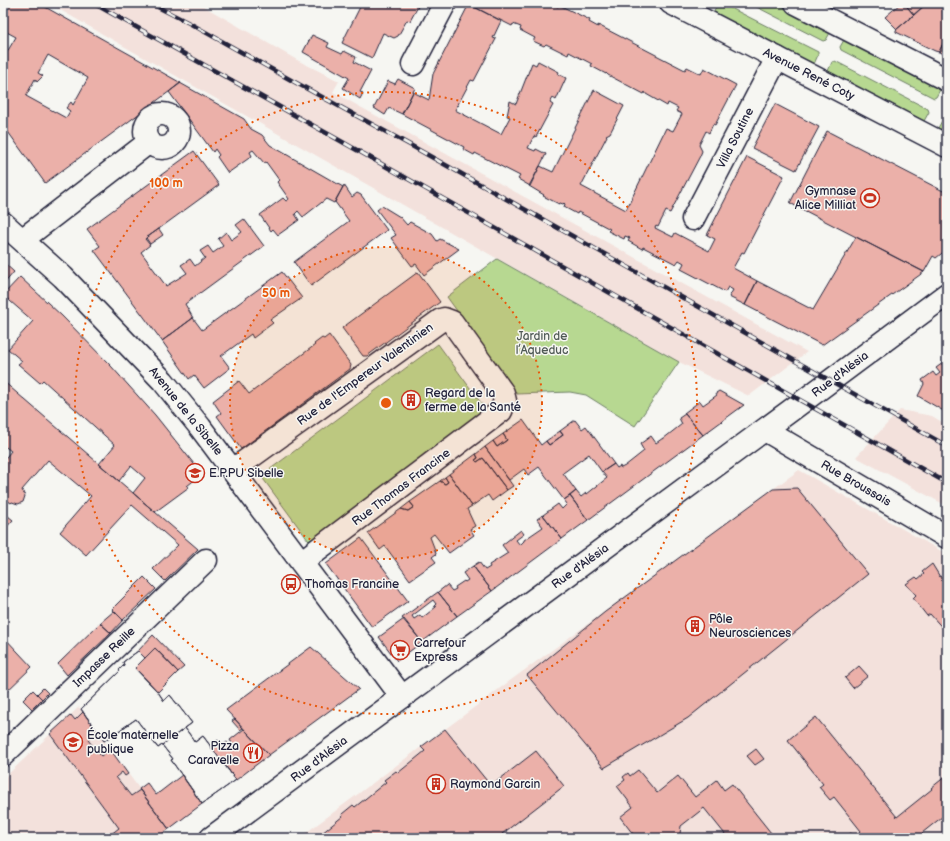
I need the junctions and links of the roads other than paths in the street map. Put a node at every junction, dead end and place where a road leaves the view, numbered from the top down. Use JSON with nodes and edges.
{"nodes":[{"id":1,"x":445,"y":3,"type":"edge"},
{"id":2,"x":671,"y":3,"type":"edge"},
{"id":3,"x":796,"y":3,"type":"edge"},
{"id":4,"x":777,"y":58,"type":"junction"},
{"id":5,"x":413,"y":64,"type":"dead end"},
{"id":6,"x":947,"y":80,"type":"edge"},
{"id":7,"x":149,"y":142,"type":"dead end"},
{"id":8,"x":947,"y":146,"type":"edge"},
{"id":9,"x":693,"y":219,"type":"dead end"},
{"id":10,"x":3,"y":223,"type":"edge"},
{"id":11,"x":22,"y":240,"type":"junction"},
{"id":12,"x":947,"y":294,"type":"edge"},
{"id":13,"x":501,"y":411,"type":"joint"},
{"id":14,"x":765,"y":430,"type":"junction"},
{"id":15,"x":233,"y":470,"type":"junction"},
{"id":16,"x":947,"y":537,"type":"edge"},
{"id":17,"x":206,"y":560,"type":"dead end"},
{"id":18,"x":301,"y":562,"type":"junction"},
{"id":19,"x":402,"y":697,"type":"junction"},
{"id":20,"x":3,"y":755,"type":"edge"},
{"id":21,"x":212,"y":838,"type":"edge"}],
"edges":[{"from":1,"to":5,"type":"street"},
{"from":2,"to":4,"type":"street","name":"Avenue René Coty"},
{"from":3,"to":6,"type":"street"},
{"from":4,"to":8,"type":"street","name":"Avenue René Coty"},
{"from":4,"to":9,"type":"street","name":"Villa Soutine"},
{"from":7,"to":11,"type":"street"},
{"from":10,"to":11,"type":"street","name":"Avenue de la Sibelle"},
{"from":11,"to":15,"type":"street","name":"Avenue de la Sibelle"},
{"from":12,"to":14,"type":"street","name":"Rue d'Alésia"},
{"from":13,"to":15,"type":"street","name":"Rue de l'Empereur Valentinien"},
{"from":13,"to":18,"type":"street","name":"Rue Thomas Francine"},
{"from":14,"to":16,"type":"street","name":"Rue Broussais"},
{"from":14,"to":19,"type":"street","name":"Rue d'Alésia"},
{"from":15,"to":18,"type":"street","name":"Avenue de la Sibelle"},
{"from":17,"to":20,"type":"street","name":"Impasse Reille"},
{"from":18,"to":19,"type":"street","name":"Avenue de la Sibelle"},
{"from":19,"to":21,"type":"street","name":"Rue d'Alésia"}]}
